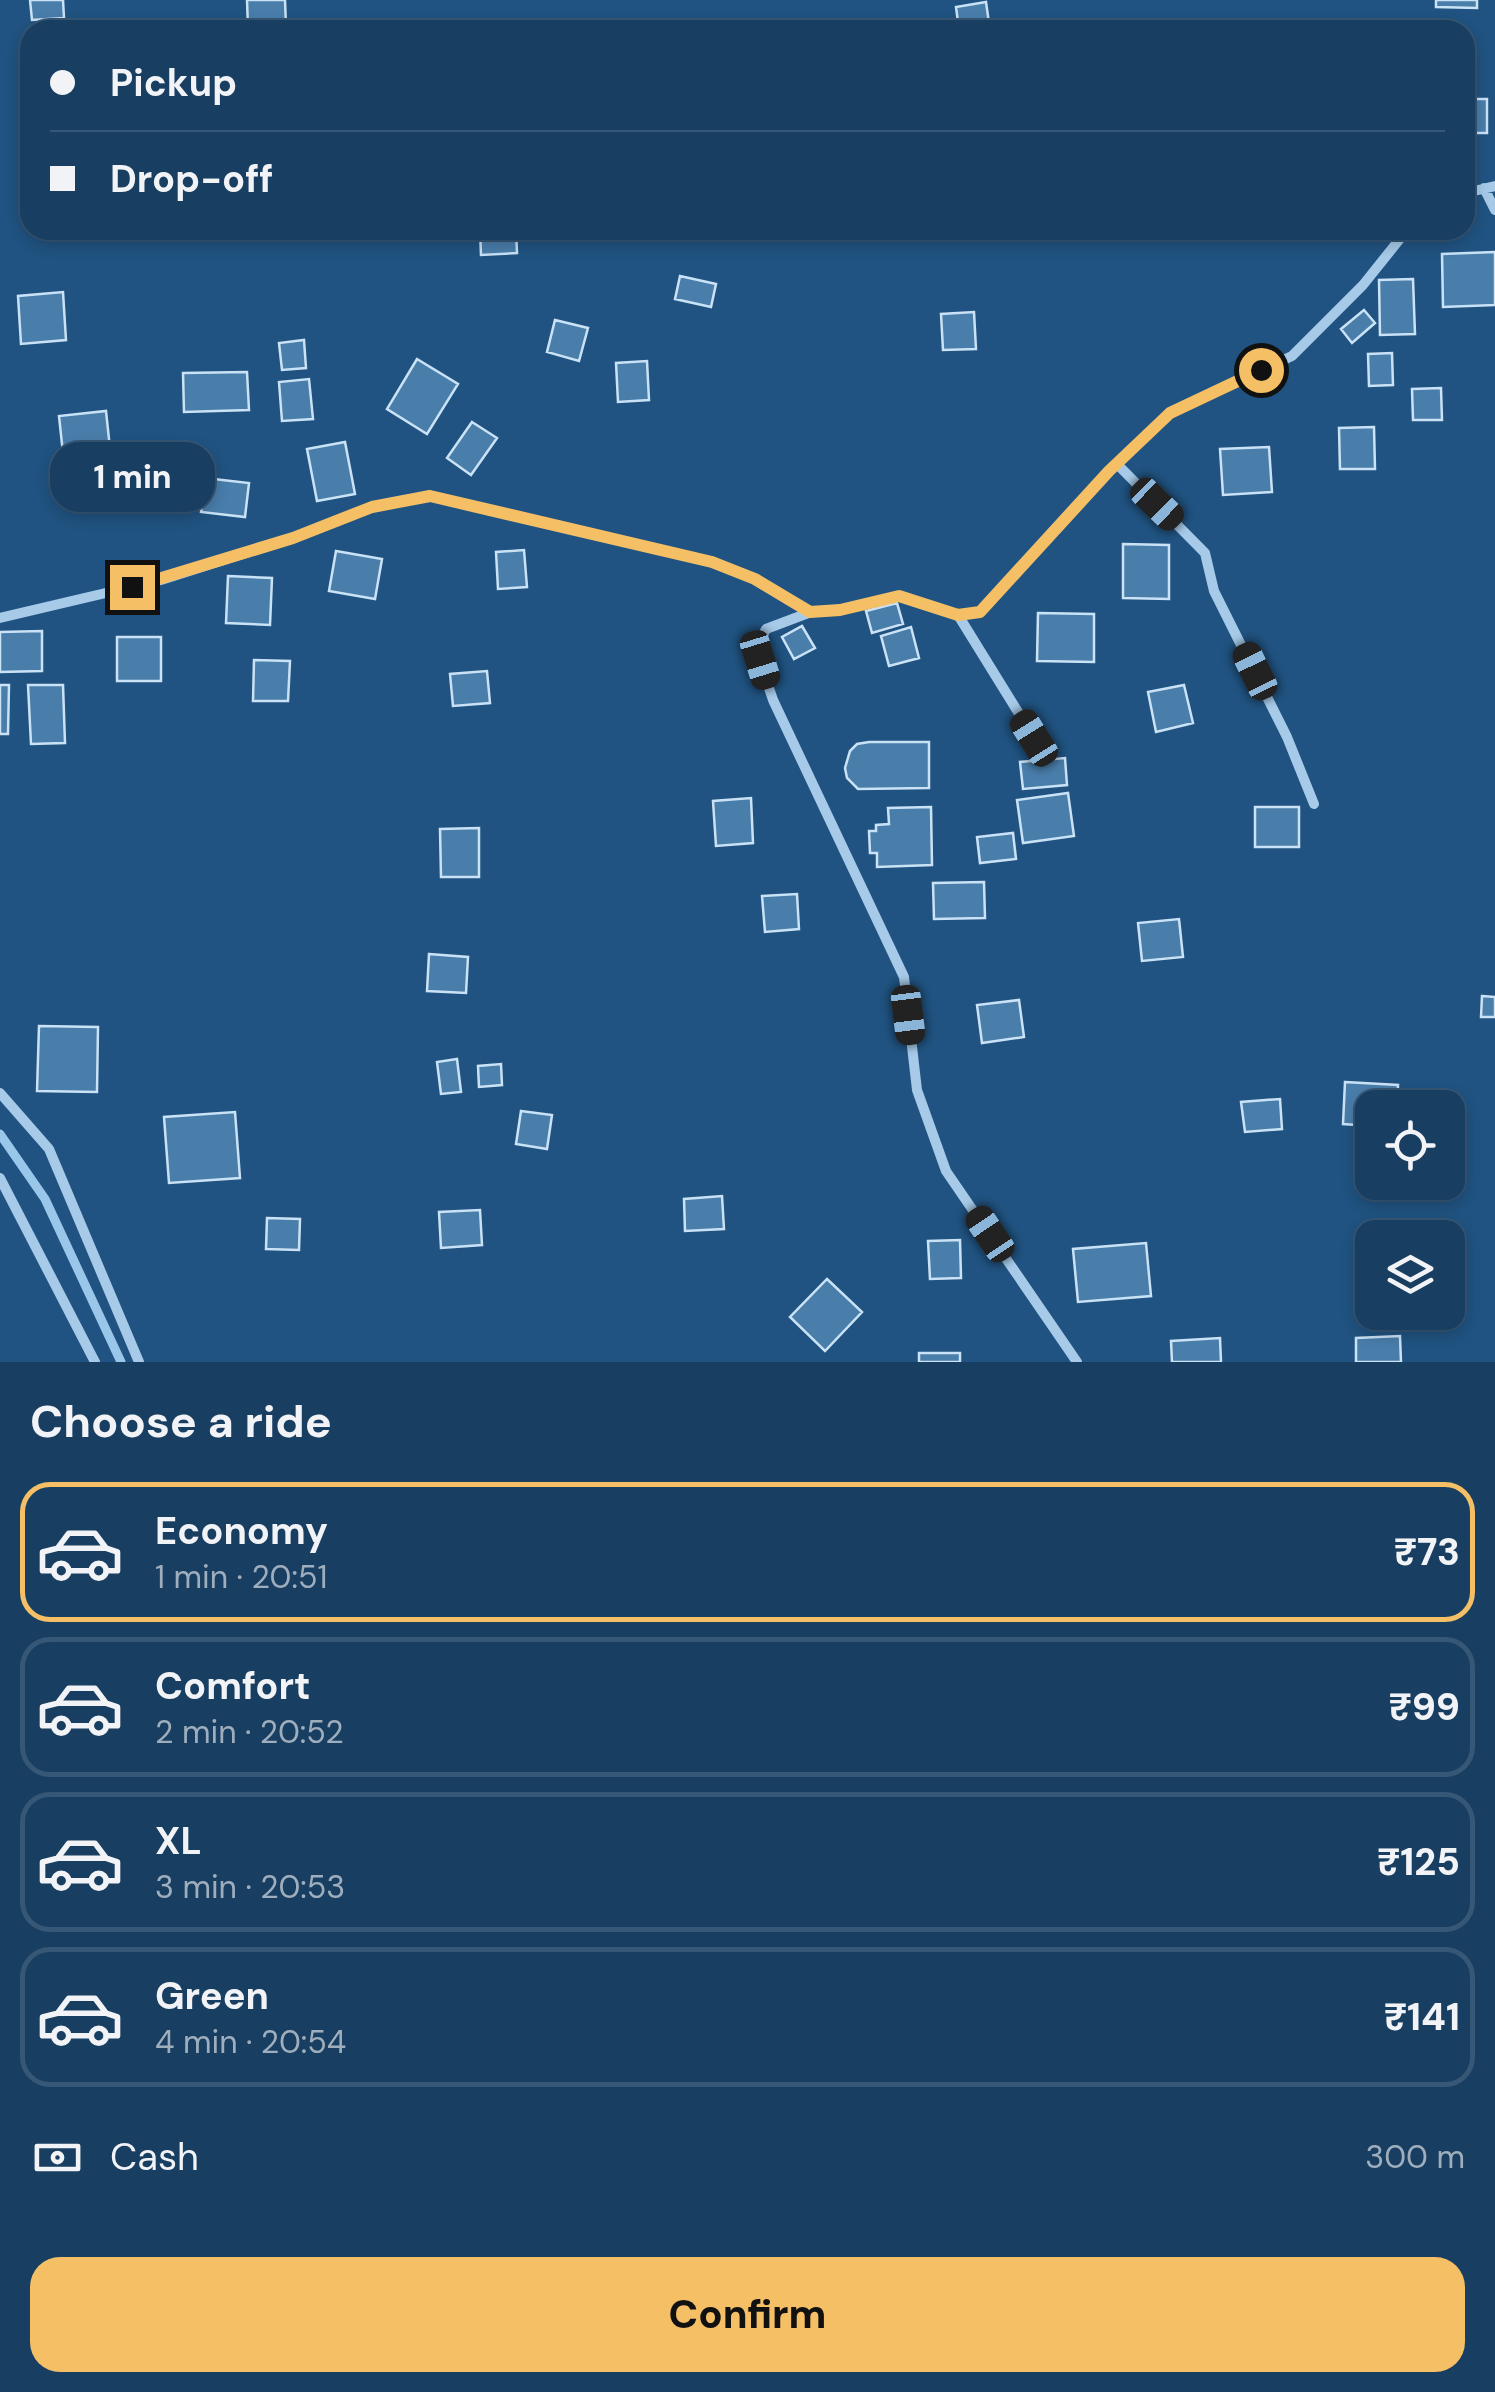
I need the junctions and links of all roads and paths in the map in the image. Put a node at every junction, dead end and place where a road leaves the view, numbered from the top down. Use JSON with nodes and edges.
{"nodes":[{"id":1,"x":1489,"y":187,"type":"edge"},
{"id":2,"x":1495,"y":210,"type":"edge"},
{"id":3,"x":1399,"y":240,"type":"edge"},
{"id":4,"x":1117,"y":464,"type":"junction"},
{"id":5,"x":810,"y":612,"type":"junction"},
{"id":6,"x":958,"y":615,"type":"junction"},
{"id":7,"x":0,"y":618,"type":"edge"},
{"id":8,"x":1034,"y":738,"type":"dead end"},
{"id":9,"x":1314,"y":804,"type":"dead end"},
{"id":10,"x":0,"y":1093,"type":"edge"},
{"id":11,"x":0,"y":1178,"type":"edge"},
{"id":12,"x":95,"y":1362,"type":"edge"},
{"id":13,"x":139,"y":1362,"type":"edge"},
{"id":14,"x":1077,"y":1362,"type":"edge"}],
"edges":[{"from":1,"to":2,"type":"street"},
{"from":3,"to":4,"type":"street"},
{"from":4,"to":6,"type":"street"},
{"from":4,"to":9,"type":"street"},
{"from":5,"to":6,"type":"street"},
{"from":5,"to":7,"type":"street"},
{"from":5,"to":14,"type":"street"},
{"from":6,"to":8,"type":"street"},
{"from":10,"to":13,"type":"street"},
{"from":11,"to":12,"type":"street"}]}
